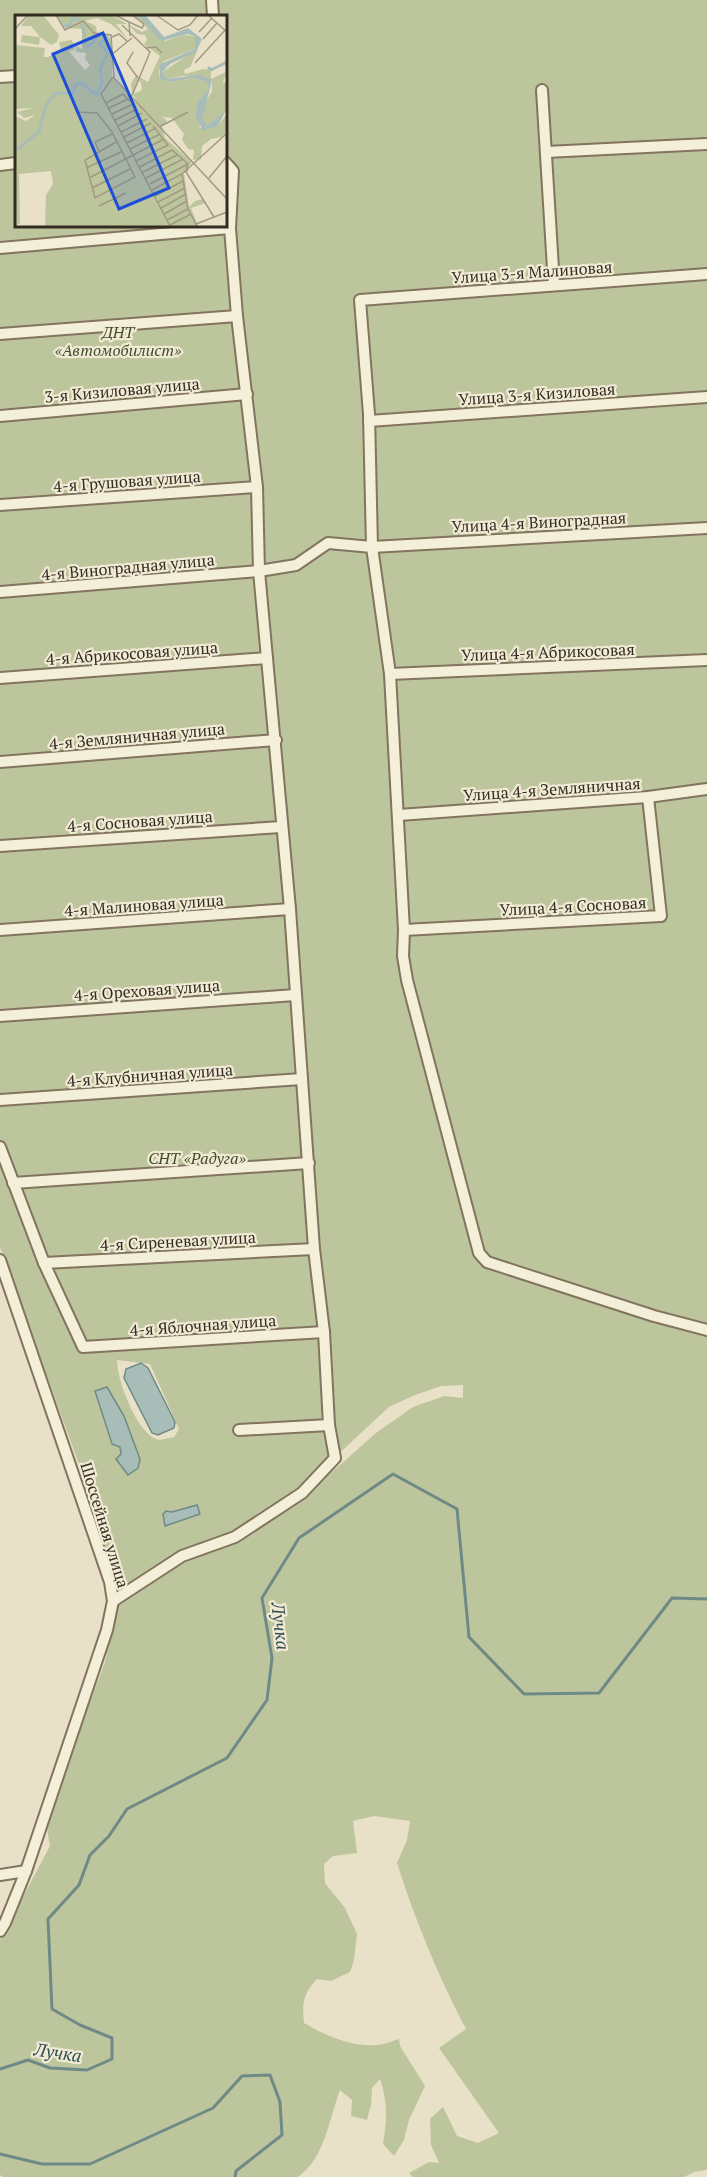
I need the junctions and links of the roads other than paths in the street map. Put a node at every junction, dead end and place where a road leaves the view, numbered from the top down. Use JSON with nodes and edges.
{"nodes":[{"id":1,"x":212,"y":0,"type":"edge"},
{"id":2,"x":213,"y":15,"type":"edge"},
{"id":3,"x":15,"y":76,"type":"edge"},
{"id":4,"x":0,"y":77,"type":"edge"},
{"id":5,"x":542,"y":90,"type":"dead end"},
{"id":6,"x":707,"y":144,"type":"edge"},
{"id":7,"x":546,"y":152,"type":"junction"},
{"id":8,"x":15,"y":163,"type":"edge"},
{"id":9,"x":226,"y":163,"type":"edge"},
{"id":10,"x":0,"y":165,"type":"edge"},
{"id":11,"x":230,"y":228,"type":"junction"},
{"id":12,"x":0,"y":248,"type":"edge"},
{"id":13,"x":707,"y":274,"type":"edge"},
{"id":14,"x":554,"y":285,"type":"junction"},
{"id":15,"x":237,"y":316,"type":"junction"},
{"id":16,"x":0,"y":334,"type":"edge"},
{"id":17,"x":247,"y":394,"type":"junction"},
{"id":18,"x":707,"y":397,"type":"edge"},
{"id":19,"x":0,"y":416,"type":"edge"},
{"id":20,"x":369,"y":421,"type":"junction"},
{"id":21,"x":257,"y":487,"type":"junction"},
{"id":22,"x":0,"y":506,"type":"edge"},
{"id":23,"x":707,"y":528,"type":"edge"},
{"id":24,"x":372,"y":547,"type":"junction"},
{"id":25,"x":259,"y":571,"type":"junction"},
{"id":26,"x":0,"y":592,"type":"edge"},
{"id":27,"x":267,"y":658,"type":"junction"},
{"id":28,"x":707,"y":660,"type":"edge"},
{"id":29,"x":390,"y":674,"type":"junction"},
{"id":30,"x":0,"y":678,"type":"edge"},
{"id":31,"x":276,"y":740,"type":"junction"},
{"id":32,"x":0,"y":762,"type":"edge"},
{"id":33,"x":707,"y":789,"type":"edge"},
{"id":34,"x":648,"y":797,"type":"junction"},
{"id":35,"x":399,"y":815,"type":"junction"},
{"id":36,"x":281,"y":827,"type":"junction"},
{"id":37,"x":0,"y":846,"type":"edge"},
{"id":38,"x":290,"y":909,"type":"junction"},
{"id":39,"x":0,"y":930,"type":"edge"},
{"id":40,"x":404,"y":930,"type":"junction"},
{"id":41,"x":295,"y":994,"type":"junction"},
{"id":42,"x":0,"y":1016,"type":"edge"},
{"id":43,"x":302,"y":1079,"type":"junction"},
{"id":44,"x":0,"y":1100,"type":"edge"},
{"id":45,"x":0,"y":1147,"type":"edge"},
{"id":46,"x":309,"y":1163,"type":"junction"},
{"id":47,"x":14,"y":1183,"type":"junction"},
{"id":48,"x":314,"y":1250,"type":"junction"},
{"id":49,"x":1,"y":1263,"type":"edge"},
{"id":50,"x":44,"y":1263,"type":"junction"},
{"id":51,"x":707,"y":1330,"type":"edge"},
{"id":52,"x":324,"y":1332,"type":"junction"},
{"id":53,"x":329,"y":1425,"type":"junction"},
{"id":54,"x":240,"y":1430,"type":"dead end"},
{"id":55,"x":113,"y":1601,"type":"junction"},
{"id":56,"x":26,"y":1871,"type":"junction"},
{"id":57,"x":0,"y":1875,"type":"edge"},
{"id":58,"x":0,"y":1931,"type":"edge"}],
"edges":[{"from":1,"to":2,"type":"street"},
{"from":3,"to":4,"type":"street"},
{"from":5,"to":7,"type":"street"},
{"from":6,"to":7,"type":"street"},
{"from":7,"to":14,"type":"street"},
{"from":8,"to":10,"type":"street"},
{"from":9,"to":11,"type":"street"},
{"from":11,"to":12,"type":"street"},
{"from":11,"to":15,"type":"street"},
{"from":13,"to":14,"type":"street","name":"Улица 3-я Малиновая"},
{"from":14,"to":20,"type":"street","name":"Улица 3-я Малиновая"},
{"from":15,"to":16,"type":"street"},
{"from":15,"to":17,"type":"street"},
{"from":17,"to":19,"type":"street","name":"3-я Кизиловая улица"},
{"from":17,"to":21,"type":"street"},
{"from":18,"to":20,"type":"street","name":"Улица 3-я Кизиловая"},
{"from":20,"to":24,"type":"street"},
{"from":21,"to":22,"type":"street","name":"4-я Грушовая улица"},
{"from":21,"to":25,"type":"street"},
{"from":23,"to":24,"type":"street","name":"Улица 4-я Виноградная"},
{"from":24,"to":25,"type":"street","name":"Улица 4-я Виноградная"},
{"from":24,"to":29,"type":"street"},
{"from":25,"to":26,"type":"street","name":"4-я Виноградная улица"},
{"from":25,"to":27,"type":"street"},
{"from":27,"to":30,"type":"street","name":"4-я Абрикосовая улица"},
{"from":27,"to":31,"type":"street"},
{"from":28,"to":29,"type":"street","name":"Улица 4-я Абрикосовая"},
{"from":29,"to":35,"type":"street"},
{"from":31,"to":32,"type":"street","name":"4-я Земляничная улица"},
{"from":31,"to":36,"type":"street"},
{"from":33,"to":34,"type":"street","name":"Улица 4-я Земляничная"},
{"from":34,"to":35,"type":"street","name":"Улица 4-я Земляничная"},
{"from":34,"to":40,"type":"street","name":"Улица 4-я Сосновая"},
{"from":35,"to":40,"type":"street"},
{"from":36,"to":37,"type":"street","name":"4-я Сосновая улица"},
{"from":36,"to":38,"type":"street"},
{"from":38,"to":39,"type":"street","name":"4-я Малиновая улица"},
{"from":38,"to":41,"type":"street"},
{"from":40,"to":51,"type":"street"},
{"from":41,"to":42,"type":"street","name":"4-я Ореховая улица"},
{"from":41,"to":43,"type":"street"},
{"from":43,"to":44,"type":"street","name":"4-я Клубничная улица"},
{"from":43,"to":46,"type":"street"},
{"from":45,"to":47,"type":"street"},
{"from":46,"to":47,"type":"street"},
{"from":46,"to":48,"type":"street"},
{"from":47,"to":50,"type":"street"},
{"from":48,"to":50,"type":"street","name":"4-я Сиреневая улица"},
{"from":48,"to":52,"type":"street"},
{"from":49,"to":55,"type":"street","name":"Шоссейная улица"},
{"from":50,"to":52,"type":"street","name":"4-я Яблочная улица"},
{"from":52,"to":53,"type":"street"},
{"from":53,"to":54,"type":"street"},
{"from":53,"to":55,"type":"street"},
{"from":55,"to":56,"type":"street","name":"Шоссейная улица"},
{"from":56,"to":57,"type":"street"},
{"from":56,"to":58,"type":"street","name":"Шоссейная улица"}]}
